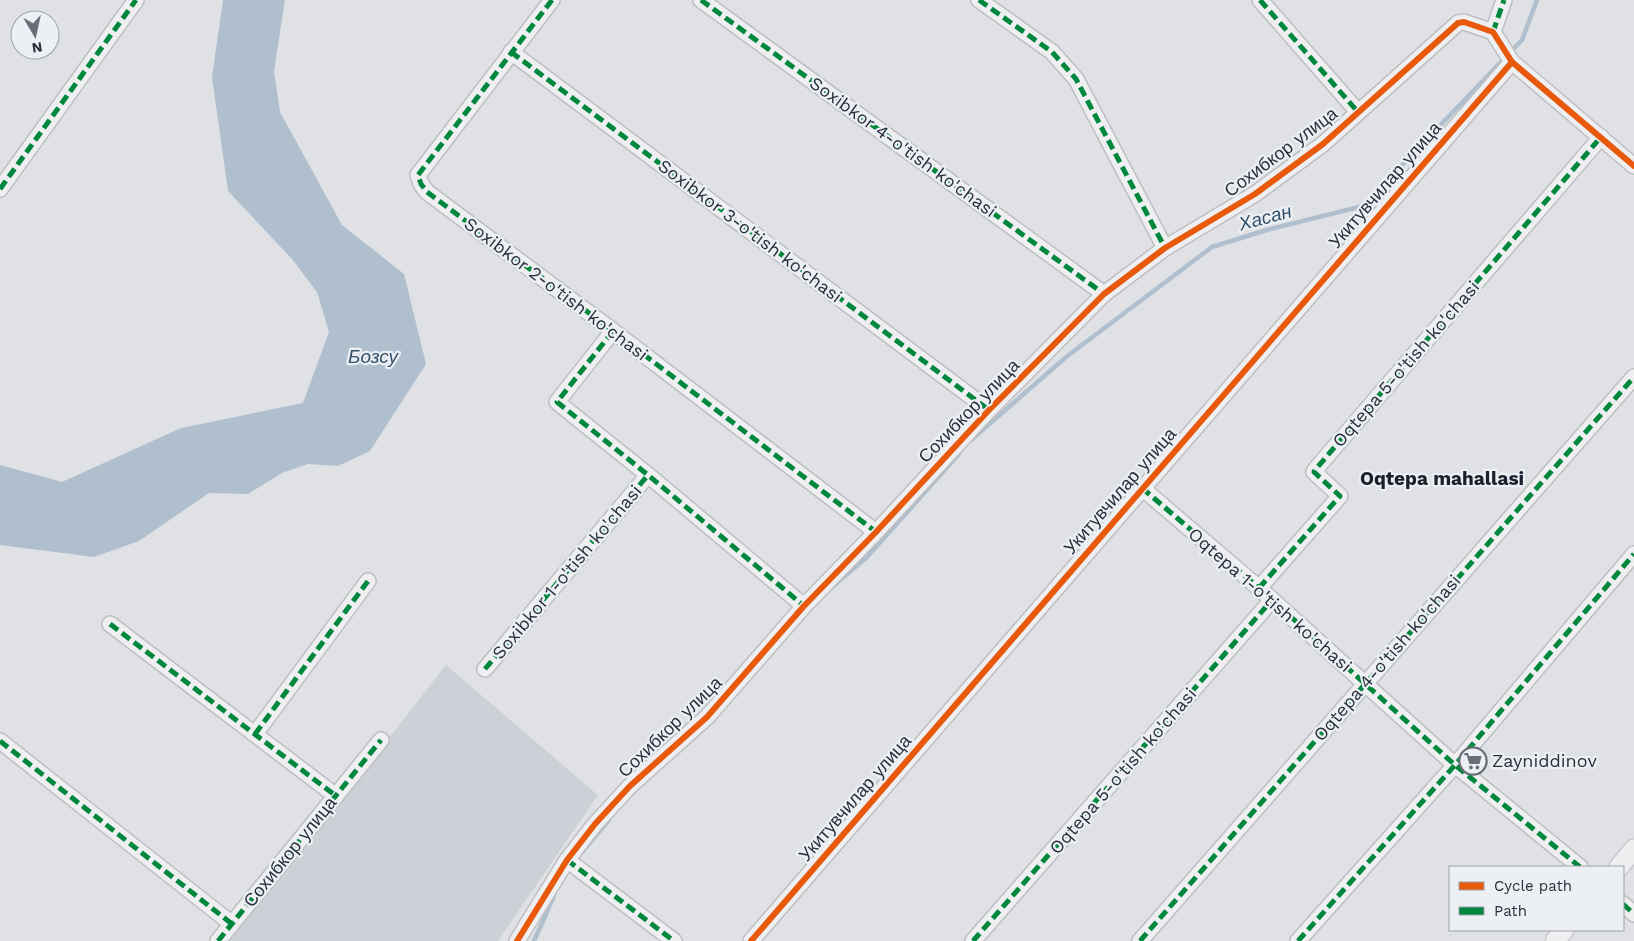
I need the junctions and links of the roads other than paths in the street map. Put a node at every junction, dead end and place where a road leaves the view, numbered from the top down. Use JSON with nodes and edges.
{"nodes":[{"id":1,"x":136,"y":0,"type":"edge"},
{"id":2,"x":552,"y":0,"type":"edge"},
{"id":3,"x":701,"y":0,"type":"edge"},
{"id":4,"x":979,"y":0,"type":"edge"},
{"id":5,"x":1260,"y":0,"type":"edge"},
{"id":6,"x":1504,"y":0,"type":"edge"},
{"id":7,"x":1493,"y":32,"type":"junction"},
{"id":8,"x":511,"y":52,"type":"junction"},
{"id":9,"x":1512,"y":62,"type":"junction"},
{"id":10,"x":1358,"y":112,"type":"junction"},
{"id":11,"x":1601,"y":137,"type":"junction"},
{"id":12,"x":1634,"y":166,"type":"edge"},
{"id":13,"x":0,"y":189,"type":"edge"},
{"id":14,"x":1165,"y":248,"type":"junction"},
{"id":15,"x":1104,"y":294,"type":"junction"},
{"id":16,"x":613,"y":331,"type":"junction"},
{"id":17,"x":1634,"y":377,"type":"edge"},
{"id":18,"x":989,"y":410,"type":"junction"},
{"id":19,"x":648,"y":475,"type":"junction"},
{"id":20,"x":1142,"y":488,"type":"junction"},
{"id":21,"x":876,"y":532,"type":"junction"},
{"id":22,"x":1634,"y":554,"type":"edge"},
{"id":23,"x":368,"y":581,"type":"dead end"},
{"id":24,"x":1259,"y":588,"type":"junction"},
{"id":25,"x":1272,"y":600,"type":"junction"},
{"id":26,"x":804,"y":606,"type":"junction"},
{"id":27,"x":110,"y":624,"type":"dead end"},
{"id":28,"x":485,"y":669,"type":"dead end"},
{"id":29,"x":1365,"y":683,"type":"junction"},
{"id":30,"x":255,"y":734,"type":"junction"},
{"id":31,"x":381,"y":740,"type":"dead end"},
{"id":32,"x":0,"y":741,"type":"edge"},
{"id":33,"x":1456,"y":765,"type":"junction"},
{"id":34,"x":336,"y":796,"type":"junction"},
{"id":35,"x":1634,"y":849,"type":"edge"},
{"id":36,"x":566,"y":860,"type":"junction"},
{"id":37,"x":1579,"y":866,"type":"edge"},
{"id":38,"x":1619,"y":866,"type":"edge"},
{"id":39,"x":1624,"y":905,"type":"edge"},
{"id":40,"x":1634,"y":914,"type":"edge"},
{"id":41,"x":232,"y":924,"type":"junction"},
{"id":42,"x":1563,"y":931,"type":"edge"},
{"id":43,"x":218,"y":941,"type":"edge"},
{"id":44,"x":517,"y":941,"type":"edge"},
{"id":45,"x":674,"y":941,"type":"edge"},
{"id":46,"x":752,"y":941,"type":"edge"},
{"id":47,"x":973,"y":941,"type":"edge"},
{"id":48,"x":1140,"y":941,"type":"edge"},
{"id":49,"x":1298,"y":941,"type":"edge"},
{"id":50,"x":1555,"y":941,"type":"edge"}],
"edges":[{"from":1,"to":13,"type":"street"},
{"from":2,"to":8,"type":"street","name":"Soxibkor 2-o'tish ko'chasi"},
{"from":3,"to":15,"type":"street","name":"Soxibkor 4-o'tish ko'chasi"},
{"from":4,"to":14,"type":"street"},
{"from":5,"to":10,"type":"street"},
{"from":6,"to":7,"type":"street"},
{"from":7,"to":9,"type":"street"},
{"from":7,"to":10,"type":"street","name":"Сохибкор улица"},
{"from":8,"to":16,"type":"street","name":"Soxibkor 2-o'tish ko'chasi"},
{"from":8,"to":18,"type":"street","name":"Soxibkor 3-o'tish ko'chasi"},
{"from":9,"to":11,"type":"street"},
{"from":9,"to":20,"type":"street","name":"Укитувчилар улица"},
{"from":10,"to":14,"type":"street","name":"Сохибкор улица"},
{"from":11,"to":12,"type":"street"},
{"from":11,"to":24,"type":"street","name":"Oqtepa 5-o'tish ko'chasi"},
{"from":14,"to":15,"type":"street","name":"Сохибкор улица"},
{"from":15,"to":18,"type":"street","name":"Сохибкор улица"},
{"from":16,"to":19,"type":"street","name":"Soxibkor 1-o'tish ko'chasi"},
{"from":16,"to":21,"type":"street","name":"Soxibkor 2-o'tish ko'chasi"},
{"from":17,"to":29,"type":"street","name":"Oqtepa 4-o'tish ko'chasi"},
{"from":18,"to":21,"type":"street","name":"Сохибкор улица"},
{"from":19,"to":26,"type":"street","name":"Soxibkor 1-o'tish ko'chasi"},
{"from":19,"to":28,"type":"street","name":"Soxibkor 1-o'tish ko'chasi"},
{"from":20,"to":24,"type":"street","name":"Oqtepa 1-o'tish ko'chasi"},
{"from":20,"to":46,"type":"street","name":"Укитувчилар улица"},
{"from":21,"to":26,"type":"street","name":"Сохибкор улица"},
{"from":22,"to":33,"type":"street"},
{"from":23,"to":30,"type":"street"},
{"from":24,"to":25,"type":"street","name":"Oqtepa 1-o'tish ko'chasi"},
{"from":25,"to":29,"type":"street","name":"Oqtepa 1-o'tish ko'chasi"},
{"from":25,"to":47,"type":"street","name":"Oqtepa 5-o'tish ko'chasi"},
{"from":26,"to":36,"type":"street","name":"Сохибкор улица"},
{"from":27,"to":30,"type":"street"},
{"from":29,"to":33,"type":"street","name":"Oqtepa 1-o'tish ko'chasi"},
{"from":29,"to":48,"type":"street","name":"Oqtepa 4-o'tish ko'chasi"},
{"from":30,"to":34,"type":"street"},
{"from":31,"to":34,"type":"street","name":"Сохибкор улица"},
{"from":32,"to":41,"type":"street"},
{"from":33,"to":37,"type":"street","name":"Oqtepa 1-o'tish ko'chasi"},
{"from":33,"to":49,"type":"street"},
{"from":34,"to":41,"type":"street","name":"Сохибкор улица"},
{"from":35,"to":38,"type":"street"},
{"from":36,"to":44,"type":"street","name":"Сохибкор улица"},
{"from":36,"to":45,"type":"street"},
{"from":39,"to":40,"type":"street"},
{"from":41,"to":43,"type":"street","name":"Сохибкор улица"},
{"from":42,"to":50,"type":"street"}]}
